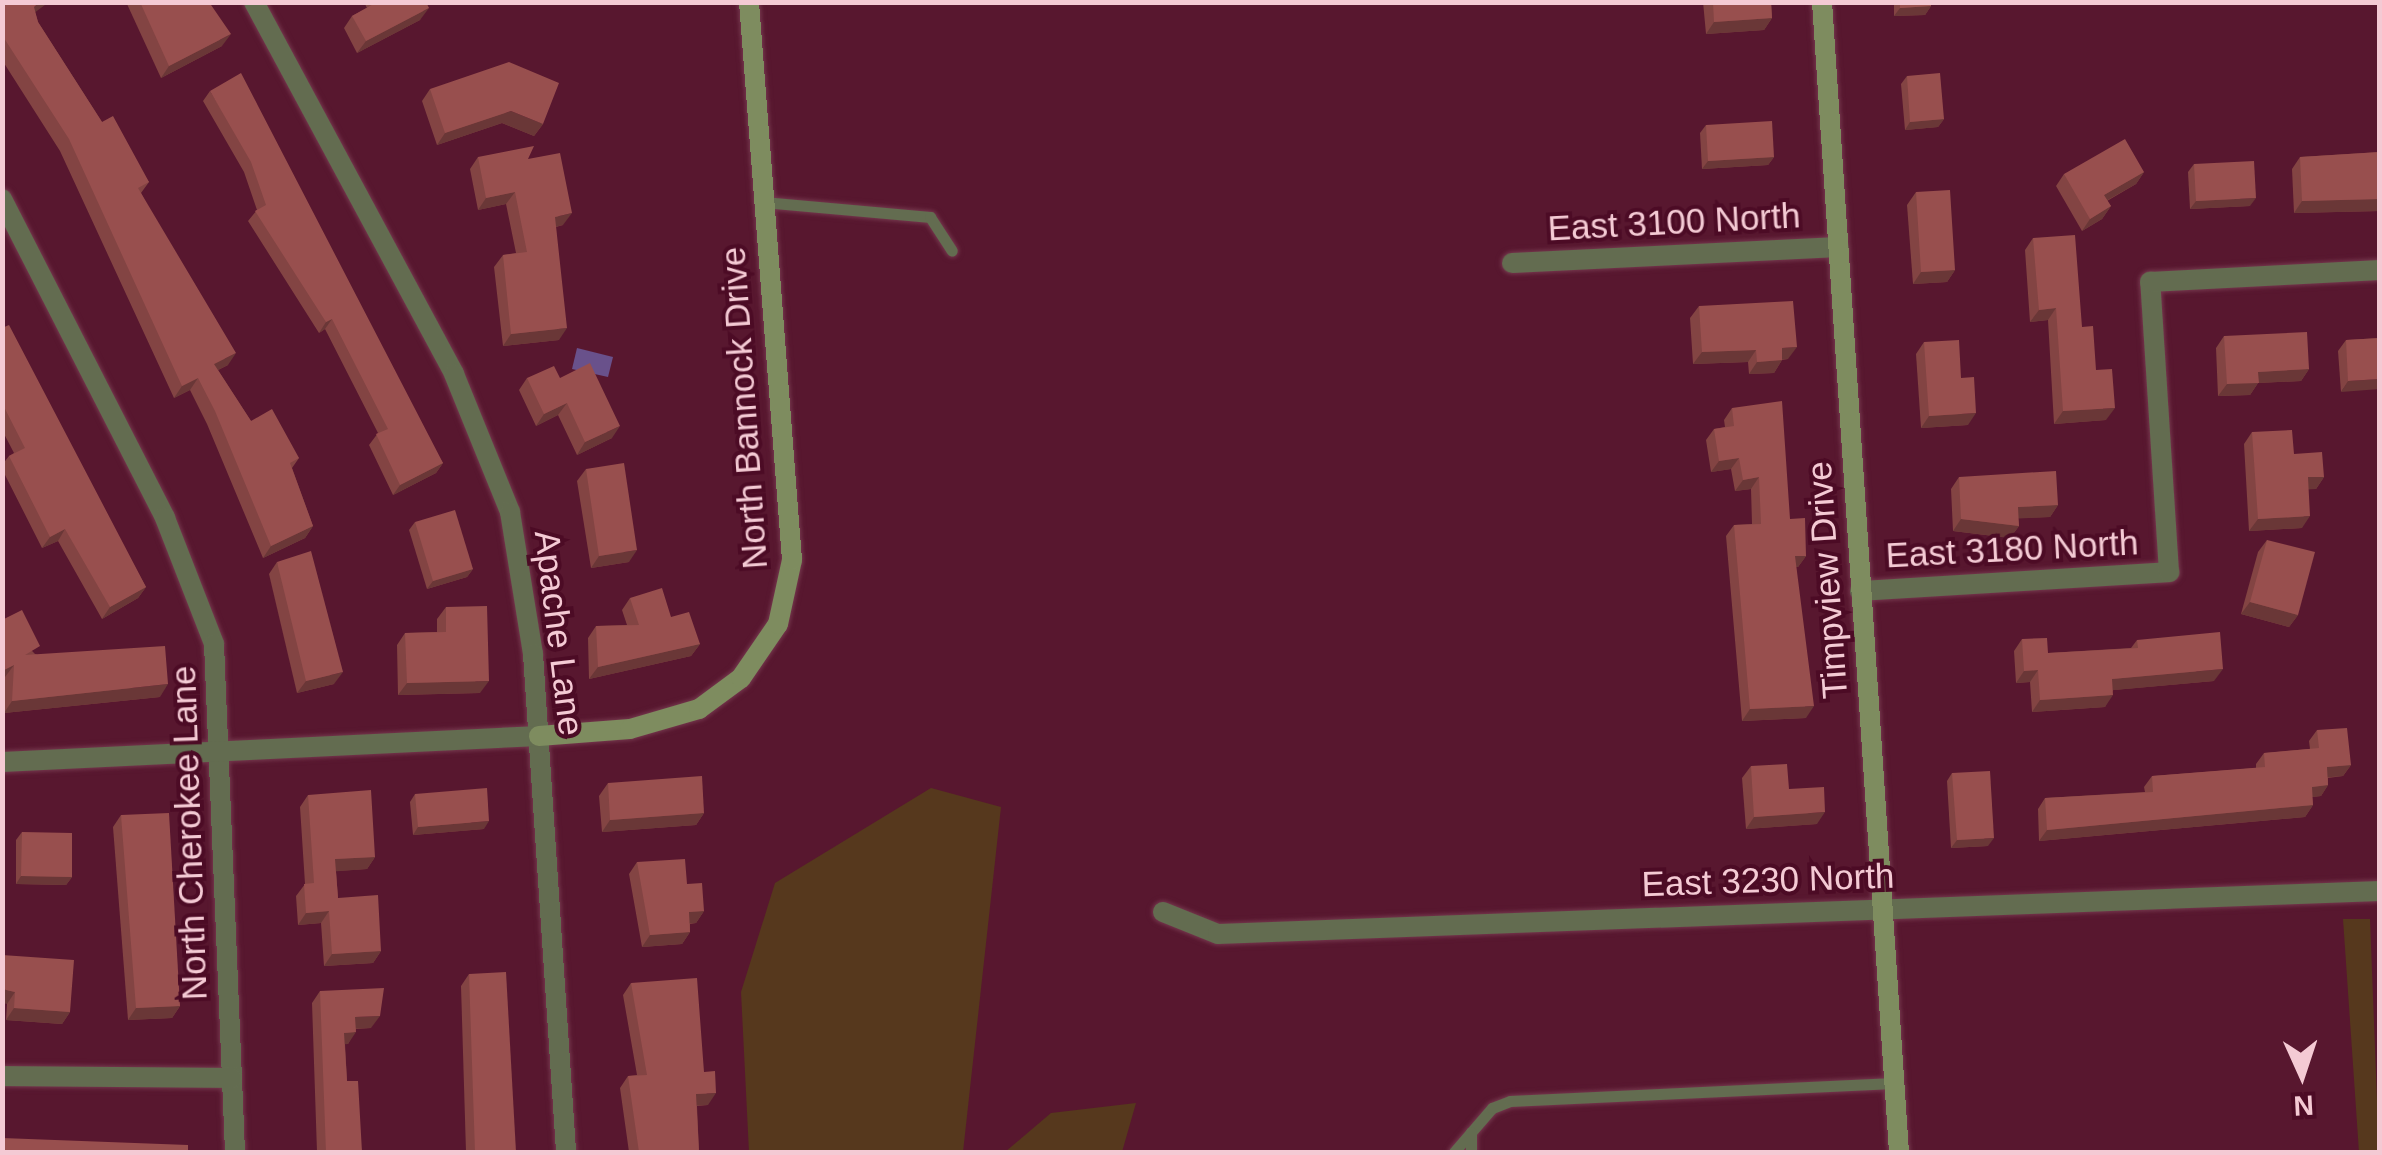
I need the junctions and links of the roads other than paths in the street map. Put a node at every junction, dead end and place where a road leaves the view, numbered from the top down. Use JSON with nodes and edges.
{"nodes":[{"id":1,"x":254,"y":2,"type":"edge"},
{"id":2,"x":750,"y":2,"type":"edge"},
{"id":3,"x":1822,"y":2,"type":"edge"},
{"id":4,"x":2,"y":199,"type":"edge"},
{"id":5,"x":762,"y":202,"type":"junction"},
{"id":6,"x":1838,"y":247,"type":"junction"},
{"id":7,"x":952,"y":251,"type":"dead end"},
{"id":8,"x":1512,"y":263,"type":"dead end"},
{"id":9,"x":2380,"y":270,"type":"edge"},
{"id":10,"x":1860,"y":590,"type":"junction"},
{"id":11,"x":540,"y":736,"type":"junction"},
{"id":12,"x":216,"y":750,"type":"junction"},
{"id":13,"x":2,"y":762,"type":"edge"},
{"id":14,"x":2380,"y":892,"type":"edge"},
{"id":15,"x":1882,"y":908,"type":"junction"},
{"id":16,"x":1163,"y":912,"type":"dead end"},
{"id":17,"x":2,"y":1076,"type":"edge"},
{"id":18,"x":232,"y":1078,"type":"junction"},
{"id":19,"x":1894,"y":1083,"type":"junction"},
{"id":20,"x":1471,"y":1132,"type":"junction"},
{"id":21,"x":235,"y":1152,"type":"edge"},
{"id":22,"x":566,"y":1152,"type":"edge"},
{"id":23,"x":1454,"y":1152,"type":"edge"},
{"id":24,"x":1471,"y":1152,"type":"edge"},
{"id":25,"x":1898,"y":1152,"type":"edge"}],
"edges":[{"from":1,"to":11,"type":"street","name":"Apache Lane"},
{"from":2,"to":5,"type":"street","name":"North Bannock Drive"},
{"from":3,"to":6,"type":"street","name":"Timpview Drive"},
{"from":4,"to":12,"type":"street","name":"North Cherokee Lane"},
{"from":5,"to":7,"type":"lane"},
{"from":5,"to":11,"type":"street","name":"North Bannock Drive"},
{"from":6,"to":8,"type":"street","name":"East 3100 North"},
{"from":6,"to":10,"type":"street","name":"Timpview Drive"},
{"from":9,"to":10,"type":"street","name":"East 3180 North"},
{"from":10,"to":15,"type":"street","name":"Timpview Drive"},
{"from":11,"to":12,"type":"street","name":"North Bannock Drive"},
{"from":11,"to":22,"type":"street","name":"Apache Lane"},
{"from":12,"to":13,"type":"street","name":"North Bannock Drive"},
{"from":12,"to":18,"type":"street","name":"North Cherokee Lane"},
{"from":14,"to":15,"type":"street","name":"East 3230 North"},
{"from":15,"to":16,"type":"street","name":"East 3230 North"},
{"from":15,"to":19,"type":"street","name":"Timpview Drive"},
{"from":17,"to":18,"type":"street"},
{"from":18,"to":21,"type":"street","name":"North Cherokee Lane"},
{"from":19,"to":20,"type":"lane"},
{"from":19,"to":25,"type":"street","name":"Timpview Drive"},
{"from":20,"to":23,"type":"lane"},
{"from":20,"to":24,"type":"lane"}]}
